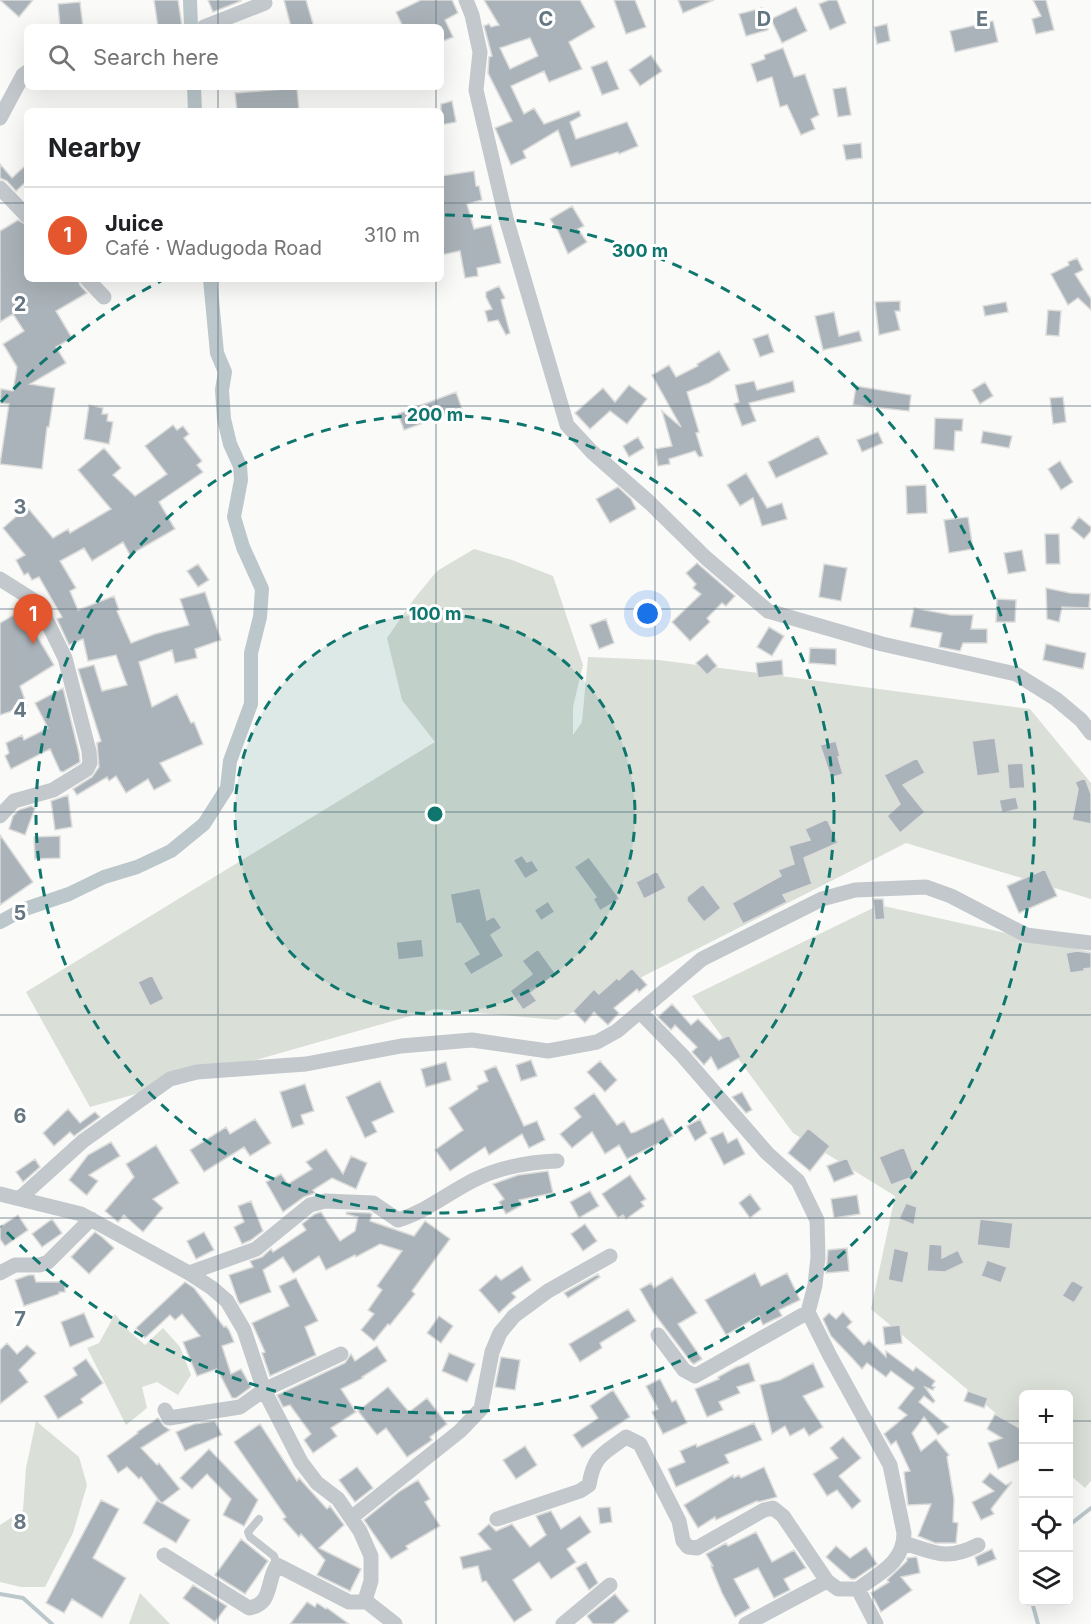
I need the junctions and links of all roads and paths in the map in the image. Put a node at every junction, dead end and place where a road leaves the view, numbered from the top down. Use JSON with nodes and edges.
{"nodes":[{"id":1,"x":466,"y":0,"type":"edge"},
{"id":2,"x":265,"y":3,"type":"dead end"},
{"id":3,"x":212,"y":24,"type":"edge"},
{"id":4,"x":24,"y":74,"type":"edge"},
{"id":5,"x":0,"y":118,"type":"edge"},
{"id":6,"x":0,"y":188,"type":"edge"},
{"id":7,"x":24,"y":213,"type":"edge"},
{"id":8,"x":90,"y":282,"type":"edge"},
{"id":9,"x":104,"y":297,"type":"dead end"},
{"id":10,"x":0,"y":579,"type":"edge"},
{"id":11,"x":1091,"y":733,"type":"edge"},
{"id":12,"x":0,"y":816,"type":"edge"},
{"id":13,"x":1091,"y":943,"type":"edge"},
{"id":14,"x":640,"y":1012,"type":"junction"},
{"id":15,"x":557,"y":1161,"type":"dead end"},
{"id":16,"x":0,"y":1194,"type":"edge"},
{"id":17,"x":20,"y":1198,"type":"junction"},
{"id":18,"x":91,"y":1219,"type":"junction"},
{"id":19,"x":610,"y":1256,"type":"dead end"},
{"id":20,"x":0,"y":1273,"type":"edge"},
{"id":21,"x":189,"y":1273,"type":"junction"},
{"id":22,"x":808,"y":1312,"type":"junction"},
{"id":23,"x":658,"y":1335,"type":"dead end"},
{"id":24,"x":341,"y":1354,"type":"dead end"},
{"id":25,"x":264,"y":1390,"type":"junction"},
{"id":26,"x":165,"y":1410,"type":"dead end"},
{"id":27,"x":351,"y":1518,"type":"junction"},
{"id":28,"x":259,"y":1519,"type":"dead end"},
{"id":29,"x":497,"y":1520,"type":"dead end"},
{"id":30,"x":904,"y":1543,"type":"junction"},
{"id":31,"x":978,"y":1545,"type":"dead end"},
{"id":32,"x":164,"y":1555,"type":"dead end"},
{"id":33,"x":277,"y":1565,"type":"junction"},
{"id":34,"x":827,"y":1581,"type":"junction"},
{"id":35,"x":610,"y":1585,"type":"dead end"},
{"id":36,"x":858,"y":1589,"type":"junction"},
{"id":37,"x":367,"y":1602,"type":"junction"},
{"id":38,"x":395,"y":1624,"type":"edge"},
{"id":39,"x":563,"y":1624,"type":"edge"},
{"id":40,"x":746,"y":1624,"type":"edge"},
{"id":41,"x":876,"y":1624,"type":"edge"}],
"edges":[{"from":1,"to":11,"type":"street"},
{"from":2,"to":3,"type":"street"},
{"from":4,"to":5,"type":"street"},
{"from":6,"to":7,"type":"street"},
{"from":8,"to":9,"type":"street"},
{"from":10,"to":12,"type":"street"},
{"from":13,"to":14,"type":"street"},
{"from":14,"to":17,"type":"street"},
{"from":14,"to":22,"type":"street"},
{"from":15,"to":21,"type":"street"},
{"from":16,"to":17,"type":"street"},
{"from":17,"to":18,"type":"street"},
{"from":18,"to":20,"type":"street"},
{"from":18,"to":21,"type":"street"},
{"from":19,"to":27,"type":"street"},
{"from":21,"to":25,"type":"street"},
{"from":22,"to":23,"type":"street"},
{"from":22,"to":30,"type":"street"},
{"from":24,"to":25,"type":"street"},
{"from":25,"to":26,"type":"street"},
{"from":25,"to":27,"type":"street"},
{"from":27,"to":37,"type":"street"},
{"from":28,"to":33,"type":"lane"},
{"from":29,"to":34,"type":"street"},
{"from":30,"to":31,"type":"street"},
{"from":30,"to":36,"type":"street"},
{"from":32,"to":33,"type":"street"},
{"from":33,"to":37,"type":"street"},
{"from":34,"to":36,"type":"street"},
{"from":34,"to":40,"type":"street"},
{"from":35,"to":39,"type":"street"},
{"from":36,"to":41,"type":"street"},
{"from":37,"to":38,"type":"street"}]}
